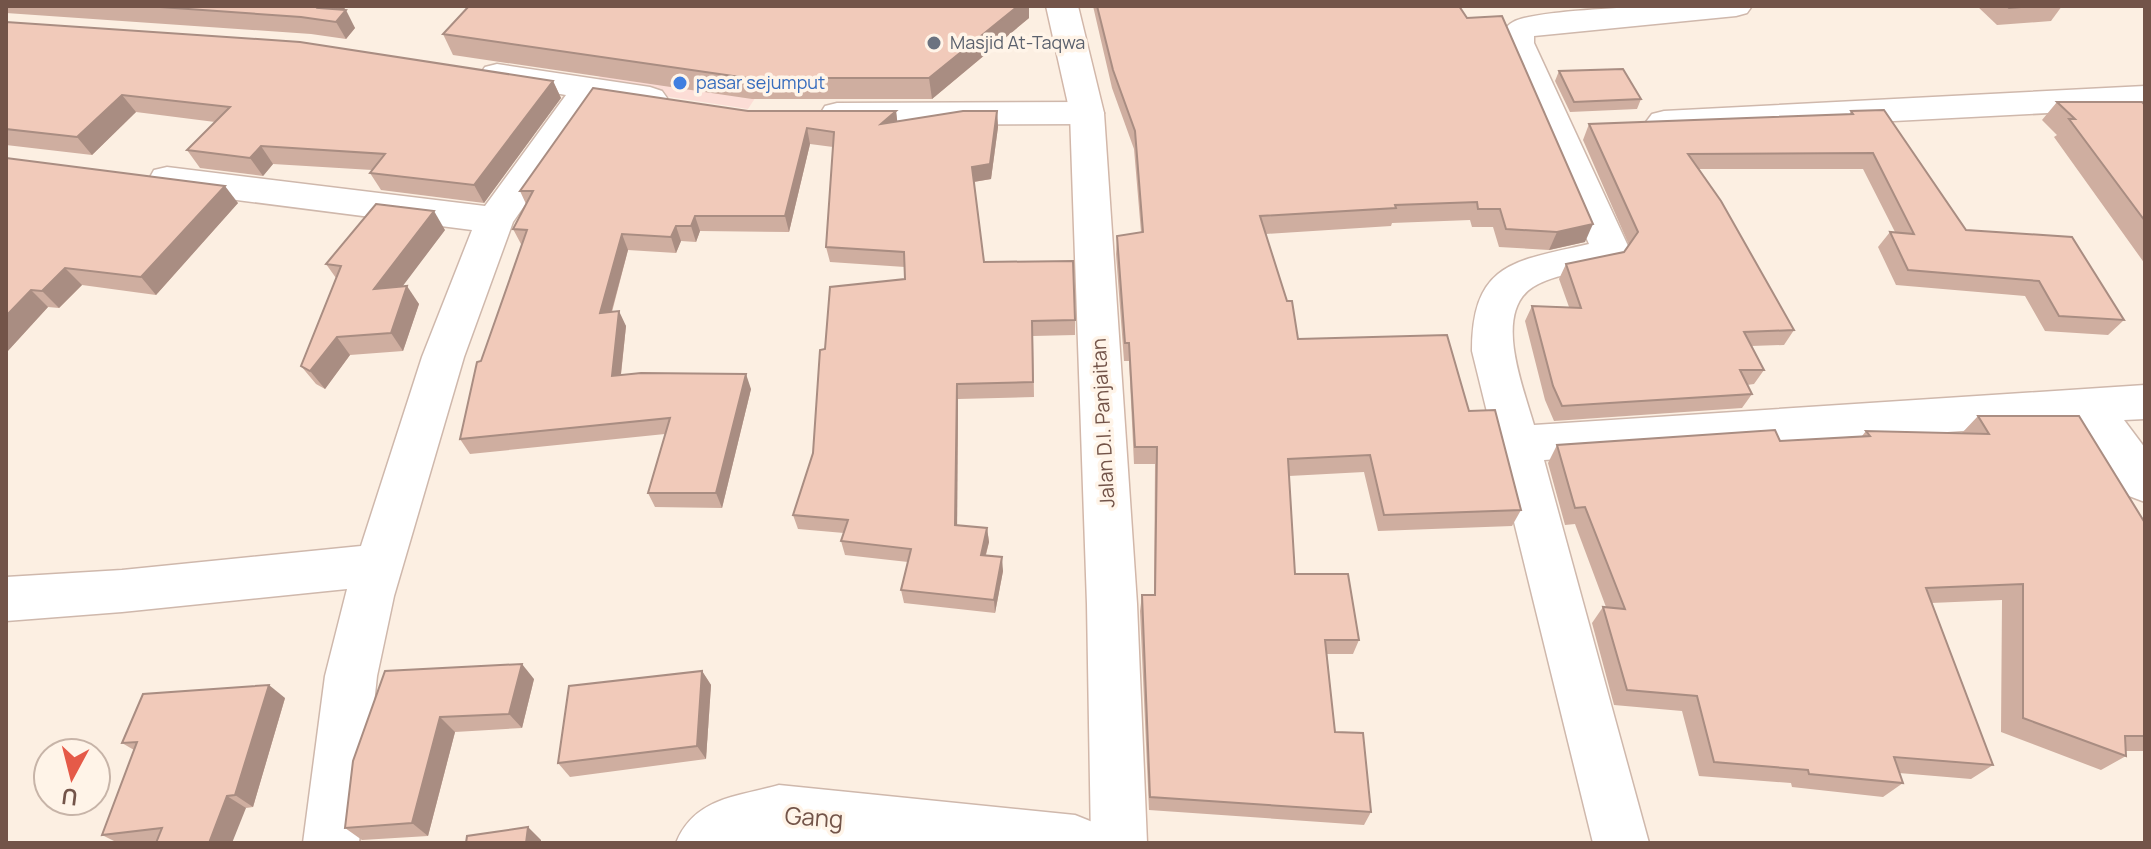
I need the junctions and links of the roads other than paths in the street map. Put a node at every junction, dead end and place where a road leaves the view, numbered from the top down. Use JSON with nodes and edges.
{"nodes":[{"id":1,"x":1062,"y":6,"type":"edge"},
{"id":2,"x":1736,"y":6,"type":"edge"},
{"id":3,"x":468,"y":69,"type":"edge"},
{"id":4,"x":589,"y":88,"type":"junction"},
{"id":5,"x":2145,"y":97,"type":"edge"},
{"id":6,"x":677,"y":102,"type":"edge"},
{"id":7,"x":1087,"y":113,"type":"junction"},
{"id":8,"x":805,"y":115,"type":"edge"},
{"id":9,"x":1636,"y":123,"type":"edge"},
{"id":10,"x":132,"y":175,"type":"edge"},
{"id":11,"x":495,"y":220,"type":"junction"},
{"id":12,"x":2145,"y":402,"type":"edge"},
{"id":13,"x":2089,"y":405,"type":"junction"},
{"id":14,"x":1518,"y":444,"type":"junction"},
{"id":15,"x":2145,"y":483,"type":"edge"},
{"id":16,"x":380,"y":565,"type":"junction"},
{"id":17,"x":6,"y":599,"type":"edge"},
{"id":18,"x":331,"y":843,"type":"edge"},
{"id":19,"x":704,"y":843,"type":"edge"},
{"id":20,"x":1075,"y":843,"type":"edge"},
{"id":21,"x":1119,"y":843,"type":"edge"},
{"id":22,"x":1621,"y":843,"type":"edge"}],
"edges":[{"from":1,"to":7,"type":"street","name":"Jalan D.I. Panjaitan"},
{"from":2,"to":14,"type":"street"},
{"from":3,"to":4,"type":"street"},
{"from":4,"to":6,"type":"street"},
{"from":4,"to":11,"type":"street"},
{"from":5,"to":9,"type":"street"},
{"from":7,"to":8,"type":"street"},
{"from":7,"to":21,"type":"street","name":"Jalan D.I. Panjaitan"},
{"from":10,"to":11,"type":"street"},
{"from":11,"to":16,"type":"street"},
{"from":12,"to":13,"type":"street"},
{"from":13,"to":14,"type":"street"},
{"from":13,"to":15,"type":"street"},
{"from":14,"to":22,"type":"street"},
{"from":16,"to":17,"type":"street"},
{"from":16,"to":18,"type":"street"},
{"from":19,"to":20,"type":"street","name":"Gang"}]}
